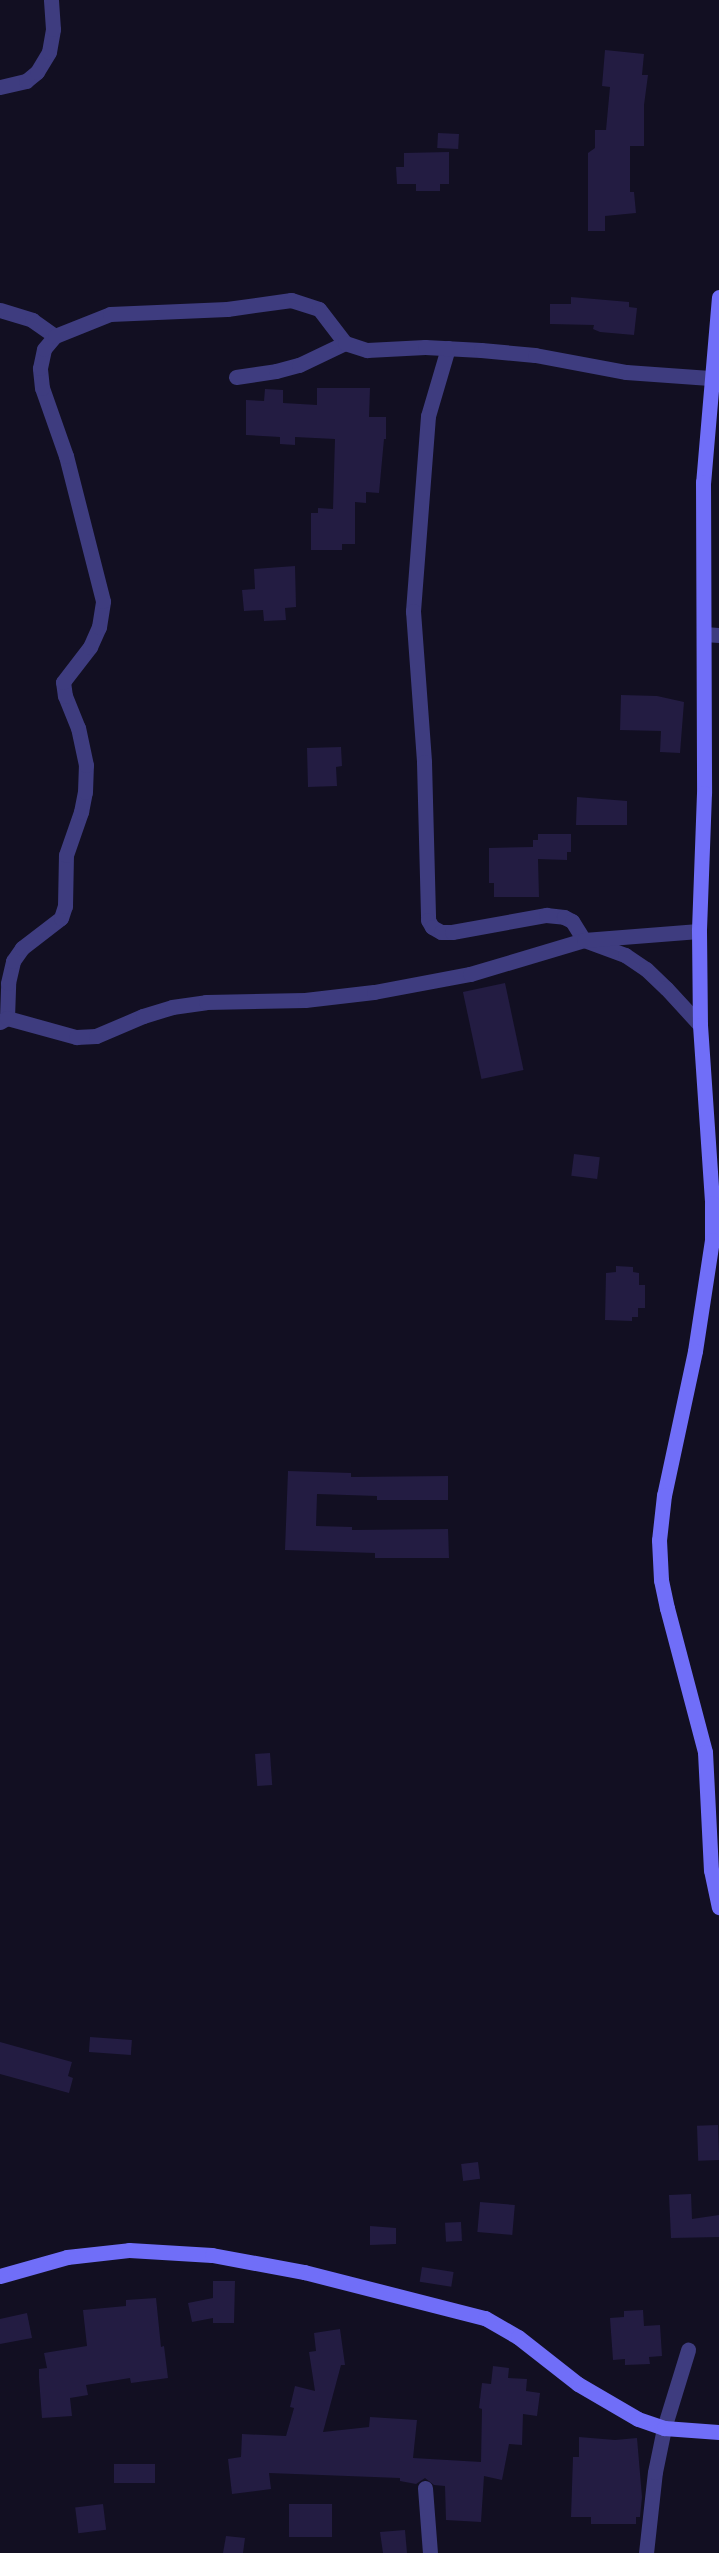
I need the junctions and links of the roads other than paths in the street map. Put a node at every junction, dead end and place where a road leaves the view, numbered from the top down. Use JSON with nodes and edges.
{"nodes":[{"id":1,"x":51,"y":0,"type":"edge"},
{"id":2,"x":0,"y":87,"type":"edge"},
{"id":3,"x":719,"y":297,"type":"edge"},
{"id":4,"x":0,"y":310,"type":"edge"},
{"id":5,"x":55,"y":336,"type":"junction"},
{"id":6,"x":345,"y":343,"type":"junction"},
{"id":7,"x":448,"y":348,"type":"junction"},
{"id":8,"x":236,"y":377,"type":"dead end"},
{"id":9,"x":710,"y":378,"type":"junction"},
{"id":10,"x":711,"y":634,"type":"edge"},
{"id":11,"x":699,"y":932,"type":"junction"},
{"id":12,"x":584,"y":940,"type":"junction"},
{"id":13,"x":4,"y":1020,"type":"edge"},
{"id":14,"x":700,"y":1025,"type":"junction"},
{"id":15,"x":719,"y":1907,"type":"edge"},
{"id":16,"x":0,"y":2276,"type":"edge"},
{"id":17,"x":688,"y":2350,"type":"dead end"},
{"id":18,"x":664,"y":2428,"type":"junction"},
{"id":19,"x":719,"y":2432,"type":"edge"},
{"id":20,"x":425,"y":2488,"type":"dead end"},
{"id":21,"x":430,"y":2553,"type":"edge"},
{"id":22,"x":646,"y":2553,"type":"edge"}],
"edges":[{"from":1,"to":2,"type":"street"},
{"from":3,"to":9,"type":"street"},
{"from":4,"to":5,"type":"street"},
{"from":5,"to":6,"type":"street"},
{"from":5,"to":13,"type":"street"},
{"from":6,"to":7,"type":"street"},
{"from":6,"to":8,"type":"street"},
{"from":7,"to":9,"type":"street"},
{"from":7,"to":12,"type":"street"},
{"from":9,"to":10,"type":"street"},
{"from":10,"to":11,"type":"street"},
{"from":11,"to":12,"type":"street"},
{"from":11,"to":14,"type":"street"},
{"from":12,"to":13,"type":"street"},
{"from":12,"to":14,"type":"street"},
{"from":14,"to":15,"type":"street"},
{"from":16,"to":18,"type":"street"},
{"from":17,"to":18,"type":"street"},
{"from":18,"to":19,"type":"street"},
{"from":18,"to":22,"type":"street"},
{"from":20,"to":21,"type":"street"}]}
